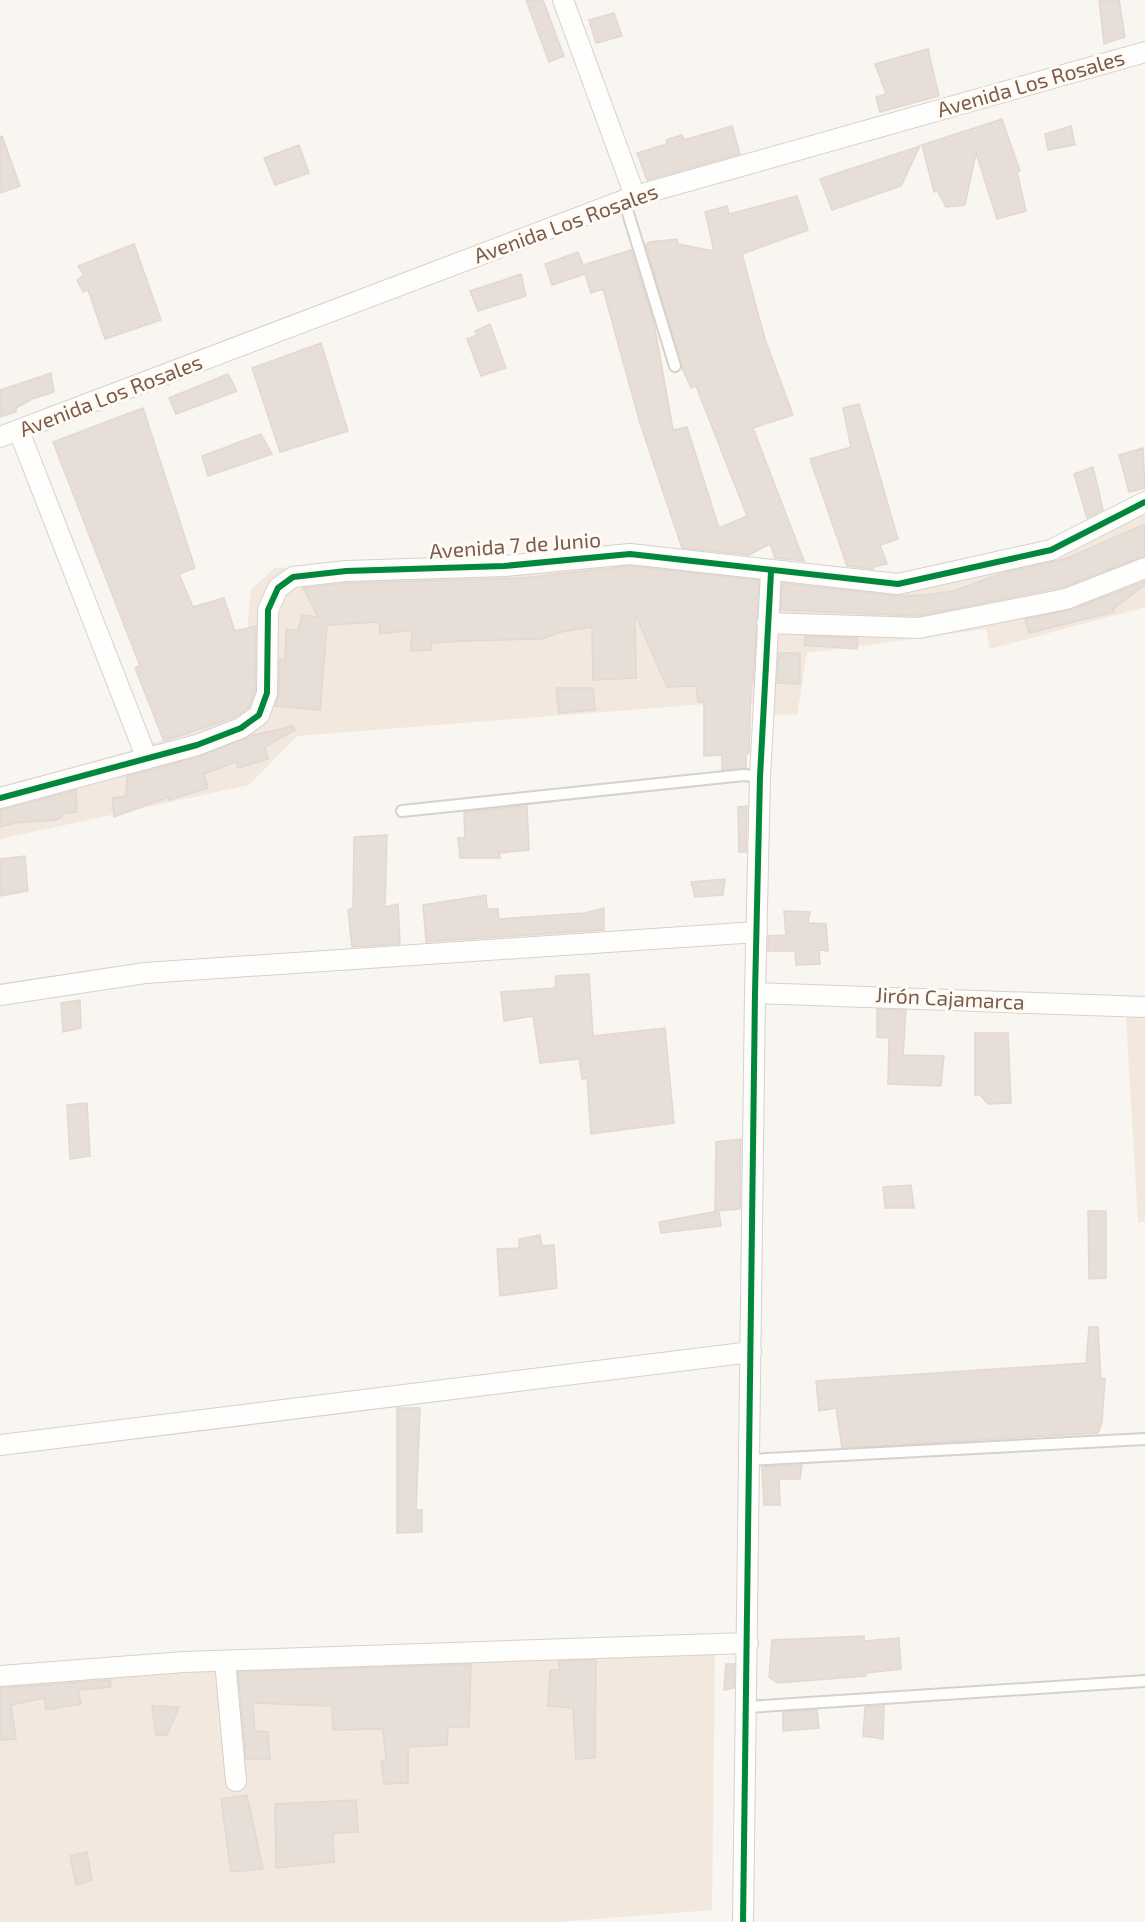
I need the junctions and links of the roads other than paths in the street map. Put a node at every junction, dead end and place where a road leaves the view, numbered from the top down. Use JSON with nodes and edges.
{"nodes":[{"id":1,"x":563,"y":0,"type":"edge"},
{"id":2,"x":1145,"y":52,"type":"edge"},
{"id":3,"x":630,"y":198,"type":"junction"},
{"id":4,"x":675,"y":366,"type":"dead end"},
{"id":5,"x":19,"y":431,"type":"junction"},
{"id":6,"x":0,"y":438,"type":"edge"},
{"id":7,"x":1145,"y":502,"type":"edge"},
{"id":8,"x":1145,"y":568,"type":"edge"},
{"id":9,"x":771,"y":572,"type":"junction"},
{"id":10,"x":767,"y":623,"type":"junction"},
{"id":11,"x":147,"y":759,"type":"junction"},
{"id":12,"x":760,"y":777,"type":"junction"},
{"id":13,"x":0,"y":798,"type":"edge"},
{"id":14,"x":402,"y":811,"type":"dead end"},
{"id":15,"x":757,"y":933,"type":"junction"},
{"id":16,"x":755,"y":993,"type":"junction"},
{"id":17,"x":0,"y":995,"type":"edge"},
{"id":18,"x":1145,"y":1007,"type":"edge"},
{"id":19,"x":751,"y":1352,"type":"junction"},
{"id":20,"x":1145,"y":1439,"type":"edge"},
{"id":21,"x":0,"y":1445,"type":"edge"},
{"id":22,"x":750,"y":1460,"type":"junction"},
{"id":23,"x":748,"y":1643,"type":"junction"},
{"id":24,"x":225,"y":1661,"type":"junction"},
{"id":25,"x":0,"y":1676,"type":"edge"},
{"id":26,"x":1145,"y":1681,"type":"edge"},
{"id":27,"x":747,"y":1707,"type":"junction"},
{"id":28,"x":236,"y":1781,"type":"dead end"},
{"id":29,"x":743,"y":1922,"type":"edge"}],
"edges":[{"from":1,"to":3,"type":"street"},
{"from":2,"to":3,"type":"street","name":"Avenida Los Rosales"},
{"from":3,"to":4,"type":"lane"},
{"from":3,"to":5,"type":"street","name":"Avenida Los Rosales"},
{"from":5,"to":6,"type":"street","name":"Avenida Los Rosales"},
{"from":5,"to":11,"type":"street"},
{"from":7,"to":9,"type":"street","name":"Avenida 7 de Junio"},
{"from":8,"to":10,"type":"street"},
{"from":9,"to":10,"type":"street"},
{"from":9,"to":11,"type":"street","name":"Avenida 7 de Junio"},
{"from":10,"to":12,"type":"street"},
{"from":11,"to":13,"type":"street","name":"Avenida 7 de Junio"},
{"from":12,"to":14,"type":"lane"},
{"from":12,"to":15,"type":"street"},
{"from":15,"to":16,"type":"street"},
{"from":15,"to":17,"type":"street"},
{"from":16,"to":18,"type":"street","name":"Jirón Cajamarca"},
{"from":16,"to":19,"type":"street"},
{"from":19,"to":21,"type":"street"},
{"from":19,"to":22,"type":"street"},
{"from":20,"to":22,"type":"lane"},
{"from":22,"to":23,"type":"street"},
{"from":23,"to":24,"type":"street"},
{"from":23,"to":27,"type":"street"},
{"from":24,"to":25,"type":"street"},
{"from":24,"to":28,"type":"street"},
{"from":26,"to":27,"type":"lane"},
{"from":27,"to":29,"type":"street"}]}
